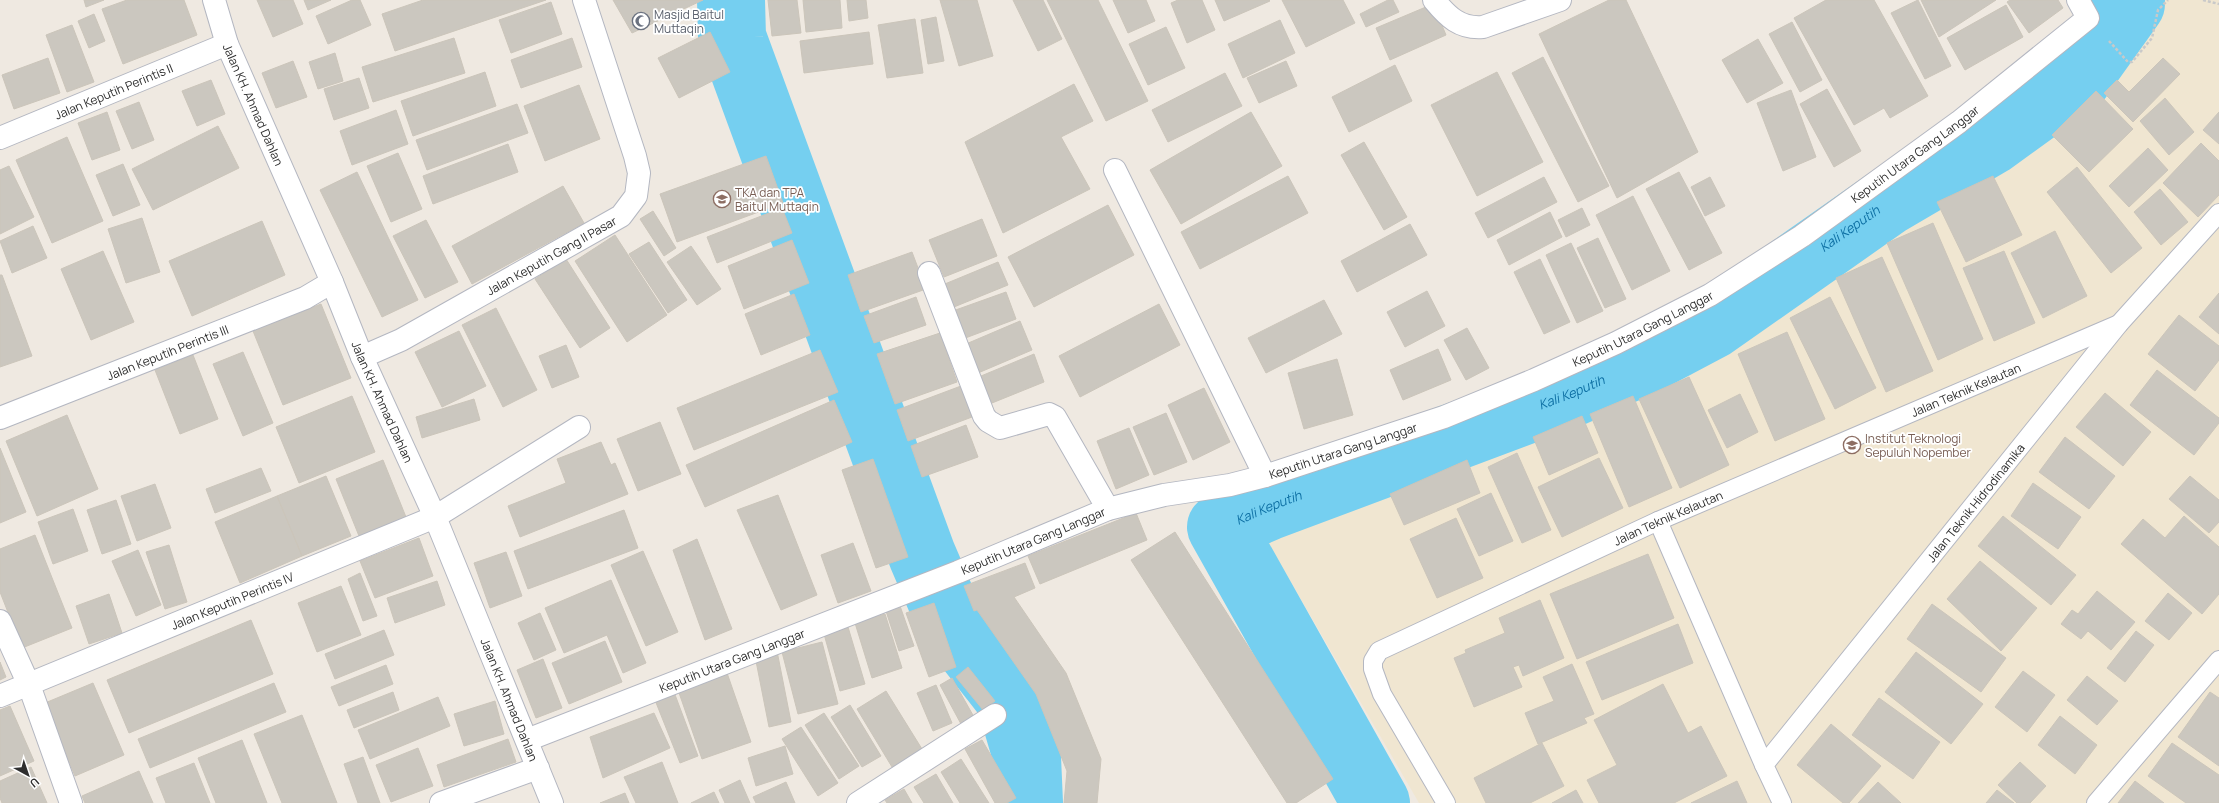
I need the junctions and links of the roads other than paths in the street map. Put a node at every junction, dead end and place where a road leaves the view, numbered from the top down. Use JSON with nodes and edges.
{"nodes":[{"id":1,"x":214,"y":0,"type":"edge"},
{"id":2,"x":584,"y":0,"type":"edge"},
{"id":3,"x":1434,"y":0,"type":"edge"},
{"id":4,"x":1560,"y":0,"type":"edge"},
{"id":5,"x":2083,"y":9,"type":"edge"},
{"id":6,"x":227,"y":44,"type":"junction"},
{"id":7,"x":0,"y":138,"type":"edge"},
{"id":8,"x":1115,"y":170,"type":"dead end"},
{"id":9,"x":2219,"y":213,"type":"edge"},
{"id":10,"x":929,"y":273,"type":"dead end"},
{"id":11,"x":332,"y":282,"type":"junction"},
{"id":12,"x":2119,"y":324,"type":"junction"},
{"id":13,"x":362,"y":357,"type":"junction"},
{"id":14,"x":0,"y":418,"type":"edge"},
{"id":15,"x":579,"y":427,"type":"dead end"},
{"id":16,"x":1265,"y":476,"type":"junction"},
{"id":17,"x":1108,"y":510,"type":"junction"},
{"id":18,"x":435,"y":517,"type":"junction"},
{"id":19,"x":1658,"y":521,"type":"junction"},
{"id":20,"x":0,"y":621,"type":"edge"},
{"id":21,"x":2219,"y":660,"type":"edge"},
{"id":22,"x":30,"y":685,"type":"junction"},
{"id":23,"x":0,"y":696,"type":"edge"},
{"id":24,"x":995,"y":715,"type":"dead end"},
{"id":25,"x":527,"y":740,"type":"junction"},
{"id":26,"x":1764,"y":765,"type":"junction"},
{"id":27,"x":538,"y":768,"type":"junction"},
{"id":28,"x":71,"y":803,"type":"edge"},
{"id":29,"x":441,"y":803,"type":"edge"},
{"id":30,"x":552,"y":803,"type":"edge"},
{"id":31,"x":858,"y":803,"type":"edge"},
{"id":32,"x":1446,"y":803,"type":"edge"},
{"id":33,"x":1782,"y":803,"type":"edge"},
{"id":34,"x":2096,"y":803,"type":"edge"}],
"edges":[{"from":1,"to":6,"type":"street","name":"Jalan KH. Ahmad Dahlan"},
{"from":2,"to":13,"type":"street","name":"Jalan Keputih Gang II Pasar"},
{"from":3,"to":4,"type":"street"},
{"from":5,"to":16,"type":"street","name":"Keputih Utara Gang Langgar"},
{"from":6,"to":7,"type":"street","name":"Jalan Keputih Perintis II"},
{"from":6,"to":11,"type":"street","name":"Jalan KH. Ahmad Dahlan"},
{"from":8,"to":16,"type":"street"},
{"from":9,"to":12,"type":"lane","name":"Jalan Teknik Hidrodinamika"},
{"from":10,"to":17,"type":"street"},
{"from":11,"to":13,"type":"street","name":"Jalan KH. Ahmad Dahlan"},
{"from":11,"to":14,"type":"street","name":"Jalan Keputih Perintis III"},
{"from":12,"to":19,"type":"lane","name":"Jalan Teknik Kelautan"},
{"from":12,"to":26,"type":"lane","name":"Jalan Teknik Hidrodinamika"},
{"from":13,"to":18,"type":"street","name":"Jalan KH. Ahmad Dahlan"},
{"from":15,"to":18,"type":"street","name":"Jalan Keputih Perintis IV"},
{"from":16,"to":17,"type":"street","name":"Keputih Utara Gang Langgar"},
{"from":17,"to":25,"type":"street","name":"Keputih Utara Gang Langgar"},
{"from":18,"to":22,"type":"street","name":"Jalan Keputih Perintis IV"},
{"from":18,"to":25,"type":"street","name":"Jalan KH. Ahmad Dahlan"},
{"from":19,"to":26,"type":"lane"},
{"from":19,"to":32,"type":"lane","name":"Jalan Teknik Kelautan"},
{"from":20,"to":22,"type":"street"},
{"from":21,"to":34,"type":"lane"},
{"from":22,"to":23,"type":"street","name":"Jalan Keputih Perintis IV"},
{"from":22,"to":28,"type":"street"},
{"from":24,"to":31,"type":"street"},
{"from":25,"to":27,"type":"street","name":"Jalan KH. Ahmad Dahlan"},
{"from":26,"to":33,"type":"lane"},
{"from":27,"to":29,"type":"street"},
{"from":27,"to":30,"type":"street","name":"Jalan KH. Ahmad Dahlan"}]}
